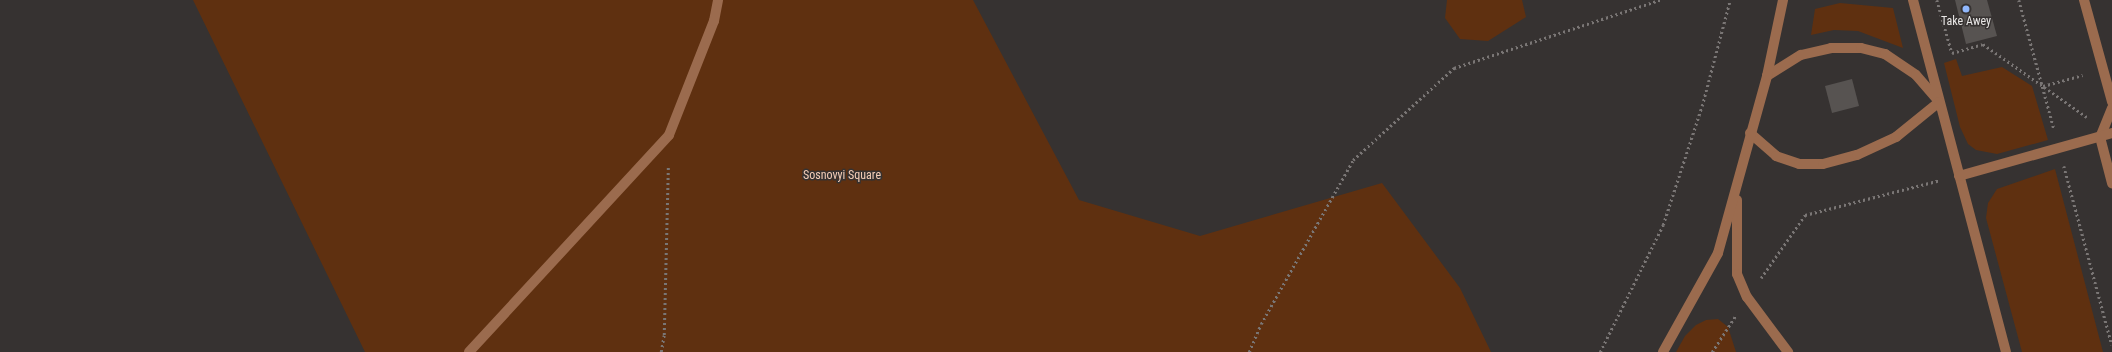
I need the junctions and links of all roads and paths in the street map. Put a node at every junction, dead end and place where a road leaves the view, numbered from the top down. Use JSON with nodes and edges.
{"nodes":[{"id":1,"x":718,"y":0,"type":"edge"},
{"id":2,"x":1660,"y":0,"type":"edge"},
{"id":3,"x":1730,"y":0,"type":"edge"},
{"id":4,"x":1783,"y":0,"type":"edge"},
{"id":5,"x":1913,"y":0,"type":"edge"},
{"id":6,"x":1937,"y":0,"type":"edge"},
{"id":7,"x":2019,"y":0,"type":"edge"},
{"id":8,"x":2084,"y":0,"type":"edge"},
{"id":9,"x":2103,"y":69,"type":"junction"},
{"id":10,"x":1767,"y":76,"type":"junction"},
{"id":11,"x":2043,"y":86,"type":"junction"},
{"id":12,"x":1939,"y":102,"type":"junction"},
{"id":13,"x":2112,"y":102,"type":"edge"},
{"id":14,"x":2112,"y":108,"type":"edge"},
{"id":15,"x":1750,"y":132,"type":"junction"},
{"id":16,"x":2101,"y":133,"type":"junction"},
{"id":17,"x":2112,"y":133,"type":"edge"},
{"id":18,"x":669,"y":135,"type":"junction"},
{"id":19,"x":2060,"y":149,"type":"junction"},
{"id":20,"x":1959,"y":176,"type":"junction"},
{"id":21,"x":2112,"y":184,"type":"edge"},
{"id":22,"x":1737,"y":187,"type":"junction"},
{"id":23,"x":1747,"y":297,"type":"junction"},
{"id":24,"x":2112,"y":345,"type":"edge"},
{"id":25,"x":469,"y":352,"type":"edge"},
{"id":26,"x":661,"y":352,"type":"edge"},
{"id":27,"x":1249,"y":352,"type":"edge"},
{"id":28,"x":1600,"y":352,"type":"edge"},
{"id":29,"x":1663,"y":352,"type":"edge"},
{"id":30,"x":1712,"y":352,"type":"edge"},
{"id":31,"x":1788,"y":352,"type":"edge"},
{"id":32,"x":2006,"y":352,"type":"edge"}],
"edges":[{"from":1,"to":18,"type":"street"},
{"from":2,"to":27,"type":"path"},
{"from":3,"to":28,"type":"path"},
{"from":4,"to":10,"type":"street"},
{"from":5,"to":12,"type":"street"},
{"from":6,"to":11,"type":"path"},
{"from":7,"to":11,"type":"path"},
{"from":8,"to":9,"type":"street"},
{"from":9,"to":11,"type":"path"},
{"from":9,"to":13,"type":"street"},
{"from":10,"to":12,"type":"street"},
{"from":10,"to":15,"type":"street"},
{"from":11,"to":16,"type":"path"},
{"from":11,"to":19,"type":"path"},
{"from":12,"to":15,"type":"street"},
{"from":12,"to":20,"type":"street"},
{"from":14,"to":16,"type":"street"},
{"from":15,"to":22,"type":"street"},
{"from":16,"to":17,"type":"street"},
{"from":16,"to":19,"type":"street"},
{"from":16,"to":21,"type":"street"},
{"from":18,"to":25,"type":"street"},
{"from":18,"to":26,"type":"path"},
{"from":19,"to":20,"type":"street"},
{"from":19,"to":24,"type":"path"},
{"from":20,"to":23,"type":"path"},
{"from":20,"to":32,"type":"street"},
{"from":22,"to":23,"type":"street"},
{"from":22,"to":29,"type":"street"},
{"from":23,"to":30,"type":"path"},
{"from":23,"to":31,"type":"street"}]}
